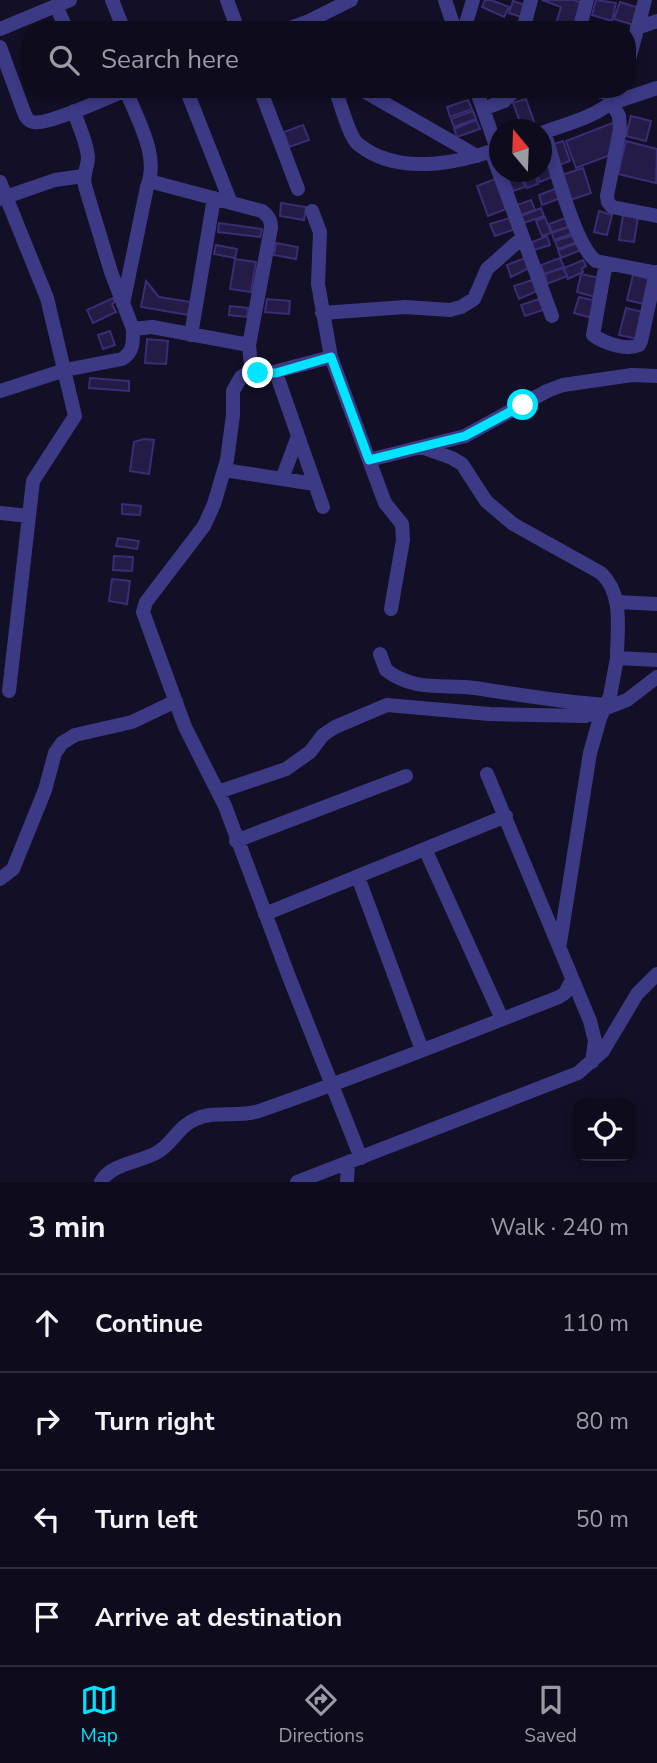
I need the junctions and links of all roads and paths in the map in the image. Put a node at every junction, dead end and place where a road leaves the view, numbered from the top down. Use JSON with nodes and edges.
{"nodes":[{"id":1,"x":112,"y":0,"type":"edge"},
{"id":2,"x":227,"y":0,"type":"edge"},
{"id":3,"x":351,"y":0,"type":"edge"},
{"id":4,"x":445,"y":0,"type":"edge"},
{"id":5,"x":473,"y":0,"type":"edge"},
{"id":6,"x":531,"y":0,"type":"edge"},
{"id":7,"x":587,"y":0,"type":"edge"},
{"id":8,"x":645,"y":0,"type":"edge"},
{"id":9,"x":65,"y":2,"type":"edge"},
{"id":10,"x":66,"y":21,"type":"edge"},
{"id":11,"x":120,"y":21,"type":"edge"},
{"id":12,"x":234,"y":21,"type":"edge"},
{"id":13,"x":319,"y":21,"type":"edge"},
{"id":14,"x":452,"y":21,"type":"edge"},
{"id":15,"x":467,"y":21,"type":"edge"},
{"id":16,"x":525,"y":21,"type":"edge"},
{"id":17,"x":581,"y":21,"type":"edge"},
{"id":18,"x":657,"y":21,"type":"edge"},
{"id":19,"x":0,"y":29,"type":"edge"},
{"id":20,"x":637,"y":29,"type":"junction"},
{"id":21,"x":636,"y":33,"type":"edge"},
{"id":22,"x":0,"y":47,"type":"edge"},
{"id":23,"x":657,"y":88,"type":"edge"},
{"id":24,"x":636,"y":92,"type":"edge"},
{"id":25,"x":93,"y":98,"type":"edge"},
{"id":26,"x":130,"y":98,"type":"edge"},
{"id":27,"x":190,"y":98,"type":"edge"},
{"id":28,"x":263,"y":98,"type":"edge"},
{"id":29,"x":338,"y":98,"type":"edge"},
{"id":30,"x":378,"y":98,"type":"edge"},
{"id":31,"x":479,"y":98,"type":"edge"},
{"id":32,"x":506,"y":98,"type":"edge"},
{"id":33,"x":614,"y":98,"type":"edge"},
{"id":34,"x":617,"y":98,"type":"edge"},
{"id":35,"x":483,"y":109,"type":"junction"},
{"id":36,"x":74,"y":111,"type":"junction"},
{"id":37,"x":552,"y":129,"type":"edge"},
{"id":38,"x":489,"y":140,"type":"edge"},
{"id":39,"x":489,"y":150,"type":"edge"},
{"id":40,"x":489,"y":151,"type":"edge"},
{"id":41,"x":552,"y":157,"type":"edge"},
{"id":42,"x":83,"y":176,"type":"junction"},
{"id":43,"x":149,"y":181,"type":"junction"},
{"id":44,"x":0,"y":182,"type":"edge"},
{"id":45,"x":502,"y":182,"type":"edge"},
{"id":46,"x":298,"y":189,"type":"dead end"},
{"id":47,"x":3,"y":198,"type":"edge"},
{"id":48,"x":214,"y":198,"type":"junction"},
{"id":49,"x":231,"y":203,"type":"junction"},
{"id":50,"x":312,"y":211,"type":"dead end"},
{"id":51,"x":657,"y":216,"type":"edge"},
{"id":52,"x":522,"y":238,"type":"junction"},
{"id":53,"x":606,"y":263,"type":"junction"},
{"id":54,"x":656,"y":272,"type":"edge"},
{"id":55,"x":123,"y":305,"type":"junction"},
{"id":56,"x":322,"y":313,"type":"junction"},
{"id":57,"x":552,"y":316,"type":"dead end"},
{"id":58,"x":134,"y":329,"type":"junction"},
{"id":59,"x":191,"y":335,"type":"junction"},
{"id":60,"x":249,"y":345,"type":"junction"},
{"id":61,"x":331,"y":357,"type":"junction"},
{"id":62,"x":254,"y":369,"type":"junction"},
{"id":63,"x":65,"y":370,"type":"junction"},
{"id":64,"x":276,"y":373,"type":"junction"},
{"id":65,"x":657,"y":376,"type":"edge"},
{"id":66,"x":0,"y":391,"type":"edge"},
{"id":67,"x":298,"y":436,"type":"junction"},
{"id":68,"x":419,"y":447,"type":"junction"},
{"id":69,"x":369,"y":460,"type":"junction"},
{"id":70,"x":224,"y":470,"type":"junction"},
{"id":71,"x":282,"y":479,"type":"junction"},
{"id":72,"x":315,"y":484,"type":"junction"},
{"id":73,"x":323,"y":507,"type":"dead end"},
{"id":74,"x":0,"y":513,"type":"edge"},
{"id":75,"x":29,"y":516,"type":"junction"},
{"id":76,"x":618,"y":602,"type":"junction"},
{"id":77,"x":657,"y":604,"type":"edge"},
{"id":78,"x":391,"y":609,"type":"dead end"},
{"id":79,"x":380,"y":654,"type":"dead end"},
{"id":80,"x":617,"y":658,"type":"junction"},
{"id":81,"x":657,"y":660,"type":"edge"},
{"id":82,"x":657,"y":677,"type":"edge"},
{"id":83,"x":9,"y":691,"type":"dead end"},
{"id":84,"x":176,"y":701,"type":"junction"},
{"id":85,"x":605,"y":708,"type":"junction"},
{"id":86,"x":487,"y":774,"type":"dead end"},
{"id":87,"x":406,"y":776,"type":"dead end"},
{"id":88,"x":218,"y":792,"type":"junction"},
{"id":89,"x":506,"y":816,"type":"junction"},
{"id":90,"x":236,"y":841,"type":"junction"},
{"id":91,"x":425,"y":849,"type":"junction"},
{"id":92,"x":358,"y":877,"type":"junction"},
{"id":93,"x":0,"y":879,"type":"edge"},
{"id":94,"x":265,"y":914,"type":"junction"},
{"id":95,"x":559,"y":950,"type":"junction"},
{"id":96,"x":657,"y":974,"type":"edge"},
{"id":97,"x":572,"y":980,"type":"junction"},
{"id":98,"x":502,"y":1019,"type":"junction"},
{"id":99,"x":422,"y":1050,"type":"junction"},
{"id":100,"x":592,"y":1063,"type":"junction"},
{"id":101,"x":332,"y":1085,"type":"junction"},
{"id":102,"x":355,"y":1161,"type":"junction"},
{"id":103,"x":101,"y":1182,"type":"edge"},
{"id":104,"x":297,"y":1182,"type":"edge"},
{"id":105,"x":347,"y":1182,"type":"edge"}],
"edges":[{"from":1,"to":11,"type":"street"},
{"from":2,"to":12,"type":"street"},
{"from":3,"to":13,"type":"street"},
{"from":4,"to":14,"type":"street"},
{"from":5,"to":15,"type":"street"},
{"from":6,"to":16,"type":"street"},
{"from":7,"to":17,"type":"street"},
{"from":8,"to":20,"type":"street"},
{"from":9,"to":10,"type":"street"},
{"from":9,"to":19,"type":"street"},
{"from":18,"to":20,"type":"street"},
{"from":20,"to":21,"type":"street"},
{"from":22,"to":36,"type":"street"},
{"from":23,"to":24,"type":"street"},
{"from":25,"to":36,"type":"street"},
{"from":26,"to":43,"type":"street"},
{"from":27,"to":49,"type":"street"},
{"from":28,"to":46,"type":"street"},
{"from":29,"to":40,"type":"street"},
{"from":30,"to":39,"type":"street"},
{"from":31,"to":35,"type":"street"},
{"from":32,"to":35,"type":"street"},
{"from":33,"to":37,"type":"street"},
{"from":34,"to":51,"type":"street"},
{"from":35,"to":38,"type":"street"},
{"from":36,"to":42,"type":"street"},
{"from":41,"to":53,"type":"street"},
{"from":42,"to":47,"type":"street"},
{"from":42,"to":55,"type":"street"},
{"from":43,"to":48,"type":"street"},
{"from":43,"to":55,"type":"street"},
{"from":44,"to":47,"type":"street"},
{"from":45,"to":52,"type":"street"},
{"from":47,"to":63,"type":"street"},
{"from":48,"to":49,"type":"street"},
{"from":48,"to":59,"type":"street"},
{"from":49,"to":60,"type":"street"},
{"from":50,"to":56,"type":"street"},
{"from":52,"to":56,"type":"street"},
{"from":52,"to":57,"type":"street"},
{"from":53,"to":54,"type":"street"},
{"from":53,"to":54,"type":"street"},
{"from":55,"to":58,"type":"street"},
{"from":56,"to":61,"type":"street"},
{"from":58,"to":59,"type":"street"},
{"from":58,"to":63,"type":"street"},
{"from":59,"to":60,"type":"street"},
{"from":60,"to":62,"type":"street"},
{"from":61,"to":64,"type":"street"},
{"from":61,"to":69,"type":"street"},
{"from":62,"to":64,"type":"street"},
{"from":62,"to":70,"type":"street"},
{"from":63,"to":66,"type":"street"},
{"from":63,"to":75,"type":"street"},
{"from":64,"to":67,"type":"street"},
{"from":65,"to":68,"type":"street"},
{"from":67,"to":71,"type":"street"},
{"from":67,"to":72,"type":"street"},
{"from":68,"to":69,"type":"street"},
{"from":68,"to":76,"type":"street"},
{"from":69,"to":78,"type":"street"},
{"from":70,"to":71,"type":"street"},
{"from":70,"to":84,"type":"street"},
{"from":71,"to":72,"type":"street"},
{"from":72,"to":73,"type":"street"},
{"from":74,"to":75,"type":"street"},
{"from":75,"to":83,"type":"street"},
{"from":76,"to":77,"type":"street"},
{"from":76,"to":80,"type":"street"},
{"from":79,"to":85,"type":"street"},
{"from":80,"to":81,"type":"street"},
{"from":80,"to":85,"type":"street"},
{"from":82,"to":85,"type":"street"},
{"from":84,"to":88,"type":"street"},
{"from":84,"to":93,"type":"street"},
{"from":85,"to":88,"type":"street"},
{"from":85,"to":95,"type":"street"},
{"from":86,"to":89,"type":"street"},
{"from":87,"to":90,"type":"street"},
{"from":88,"to":90,"type":"street"},
{"from":89,"to":91,"type":"street"},
{"from":89,"to":95,"type":"street"},
{"from":90,"to":94,"type":"street"},
{"from":91,"to":92,"type":"street"},
{"from":91,"to":98,"type":"street"},
{"from":92,"to":94,"type":"street"},
{"from":92,"to":99,"type":"street"},
{"from":94,"to":101,"type":"street"},
{"from":95,"to":97,"type":"street"},
{"from":96,"to":100,"type":"street"},
{"from":97,"to":98,"type":"street"},
{"from":97,"to":100,"type":"street"},
{"from":98,"to":99,"type":"street"},
{"from":99,"to":101,"type":"street"},
{"from":100,"to":102,"type":"street"},
{"from":101,"to":102,"type":"street"},
{"from":101,"to":103,"type":"street"},
{"from":102,"to":104,"type":"street"},
{"from":102,"to":105,"type":"street"}]}
